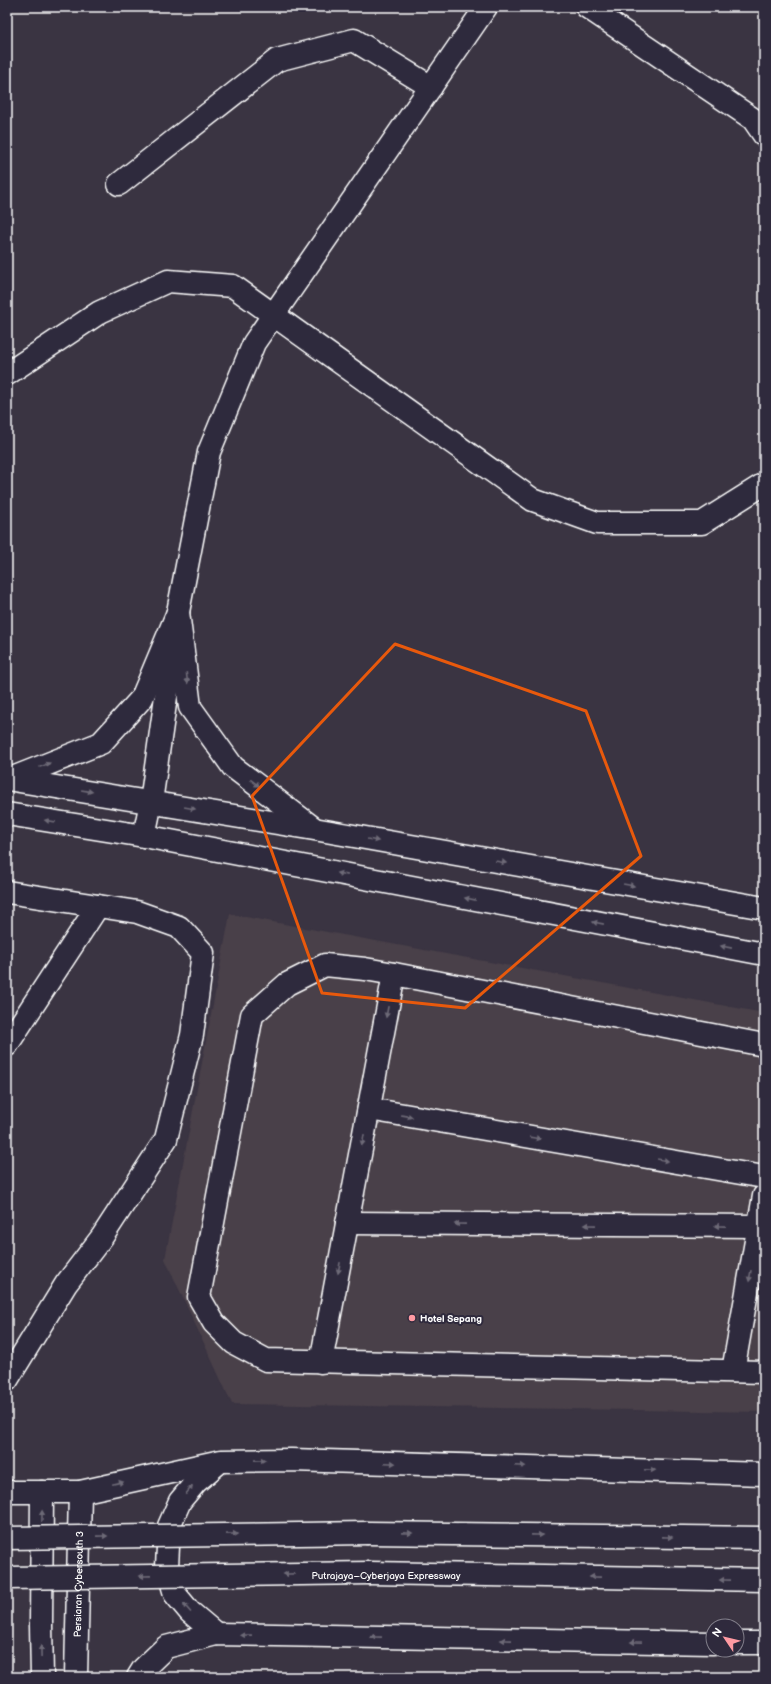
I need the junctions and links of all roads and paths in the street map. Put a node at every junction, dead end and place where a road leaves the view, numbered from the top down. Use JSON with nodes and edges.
{"nodes":[{"id":1,"x":486,"y":7,"type":"edge"},
{"id":2,"x":587,"y":7,"type":"edge"},
{"id":3,"x":431,"y":87,"type":"junction"},
{"id":4,"x":764,"y":135,"type":"edge"},
{"id":5,"x":119,"y":184,"type":"dead end"},
{"id":6,"x":274,"y":315,"type":"junction"},
{"id":7,"x":7,"y":374,"type":"edge"},
{"id":8,"x":764,"y":484,"type":"edge"},
{"id":9,"x":178,"y":612,"type":"junction"},
{"id":10,"x":8,"y":779,"type":"edge"},
{"id":11,"x":151,"y":802,"type":"junction"},
{"id":12,"x":7,"y":814,"type":"edge"},
{"id":13,"x":314,"y":829,"type":"junction"},
{"id":14,"x":144,"y":836,"type":"junction"},
{"id":15,"x":7,"y":892,"type":"edge"},
{"id":16,"x":98,"y":906,"type":"junction"},
{"id":17,"x":764,"y":908,"type":"edge"},
{"id":18,"x":764,"y":954,"type":"edge"},
{"id":19,"x":394,"y":974,"type":"junction"},
{"id":20,"x":7,"y":1045,"type":"edge"},
{"id":21,"x":764,"y":1045,"type":"edge"},
{"id":22,"x":369,"y":1109,"type":"junction"},
{"id":23,"x":764,"y":1177,"type":"edge"},
{"id":24,"x":764,"y":1196,"type":"edge"},
{"id":25,"x":347,"y":1223,"type":"junction"},
{"id":26,"x":759,"y":1226,"type":"junction"},
{"id":27,"x":321,"y":1362,"type":"junction"},
{"id":28,"x":733,"y":1372,"type":"junction"},
{"id":29,"x":764,"y":1372,"type":"edge"},
{"id":30,"x":7,"y":1380,"type":"edge"},
{"id":31,"x":221,"y":1461,"type":"junction"},
{"id":32,"x":764,"y":1474,"type":"edge"},
{"id":33,"x":7,"y":1492,"type":"edge"},
{"id":34,"x":42,"y":1492,"type":"junction"},
{"id":35,"x":80,"y":1492,"type":"junction"},
{"id":36,"x":7,"y":1538,"type":"edge"},
{"id":37,"x":764,"y":1538,"type":"edge"},
{"id":38,"x":7,"y":1578,"type":"edge"},
{"id":39,"x":764,"y":1580,"type":"edge"},
{"id":40,"x":216,"y":1634,"type":"junction"},
{"id":41,"x":705,"y":1643,"type":"edge"},
{"id":42,"x":745,"y":1643,"type":"edge"},
{"id":43,"x":764,"y":1643,"type":"edge"},
{"id":44,"x":42,"y":1677,"type":"edge"},
{"id":45,"x":76,"y":1677,"type":"edge"},
{"id":46,"x":138,"y":1677,"type":"edge"}],
"edges":[{"from":1,"to":3,"type":"main road"},
{"from":2,"to":4,"type":"main road"},
{"from":3,"to":5,"type":"main road"},
{"from":3,"to":6,"type":"main road"},
{"from":6,"to":7,"type":"main road"},
{"from":6,"to":8,"type":"main road"},
{"from":6,"to":9,"type":"main road"},
{"from":10,"to":9,"type":"main road","one_way":true},
{"from":9,"to":11,"type":"main road"},
{"from":9,"to":13,"type":"main road","one_way":true},
{"from":10,"to":11,"type":"main road","one_way":true},
{"from":11,"to":13,"type":"main road","one_way":true},
{"from":11,"to":14,"type":"main road"},
{"from":14,"to":12,"type":"main road","one_way":true},
{"from":13,"to":17,"type":"main road","one_way":true},
{"from":18,"to":14,"type":"main road","one_way":true},
{"from":15,"to":16,"type":"main road"},
{"from":16,"to":20,"type":"main road"},
{"from":16,"to":30,"type":"main road"},
{"from":19,"to":21,"type":"main road"},
{"from":19,"to":22,"type":"main road","one_way":true},
{"from":19,"to":27,"type":"main road"},
{"from":22,"to":23,"type":"main road","one_way":true},
{"from":22,"to":25,"type":"main road","one_way":true},
{"from":24,"to":26,"type":"main road"},
{"from":26,"to":25,"type":"main road","one_way":true},
{"from":25,"to":27,"type":"main road","one_way":true},
{"from":26,"to":28,"type":"main road","one_way":true},
{"from":27,"to":28,"type":"main road"},
{"from":28,"to":29,"type":"main road"},
{"from":31,"to":32,"type":"main road","one_way":true},
{"from":35,"to":31,"type":"main road","one_way":true},
{"from":40,"to":31,"type":"main road","one_way":true},
{"from":33,"to":34,"type":"main road"},
{"from":34,"to":35,"type":"main road"},
{"from":44,"to":34,"type":"main road","one_way":true},
{"from":35,"to":45,"type":"main road","name":"Persiaran Cybersouth 3"},
{"from":36,"to":37,"type":"main road","one_way":true,"bridge":true},
{"from":39,"to":38,"type":"main road","name":"Putrajaya–Cyberjaya Expressway","one_way":true,"bridge":true},
{"from":41,"to":40,"type":"main road","one_way":true},
{"from":40,"to":46,"type":"main road"},
{"from":42,"to":43,"type":"main road"}]}
